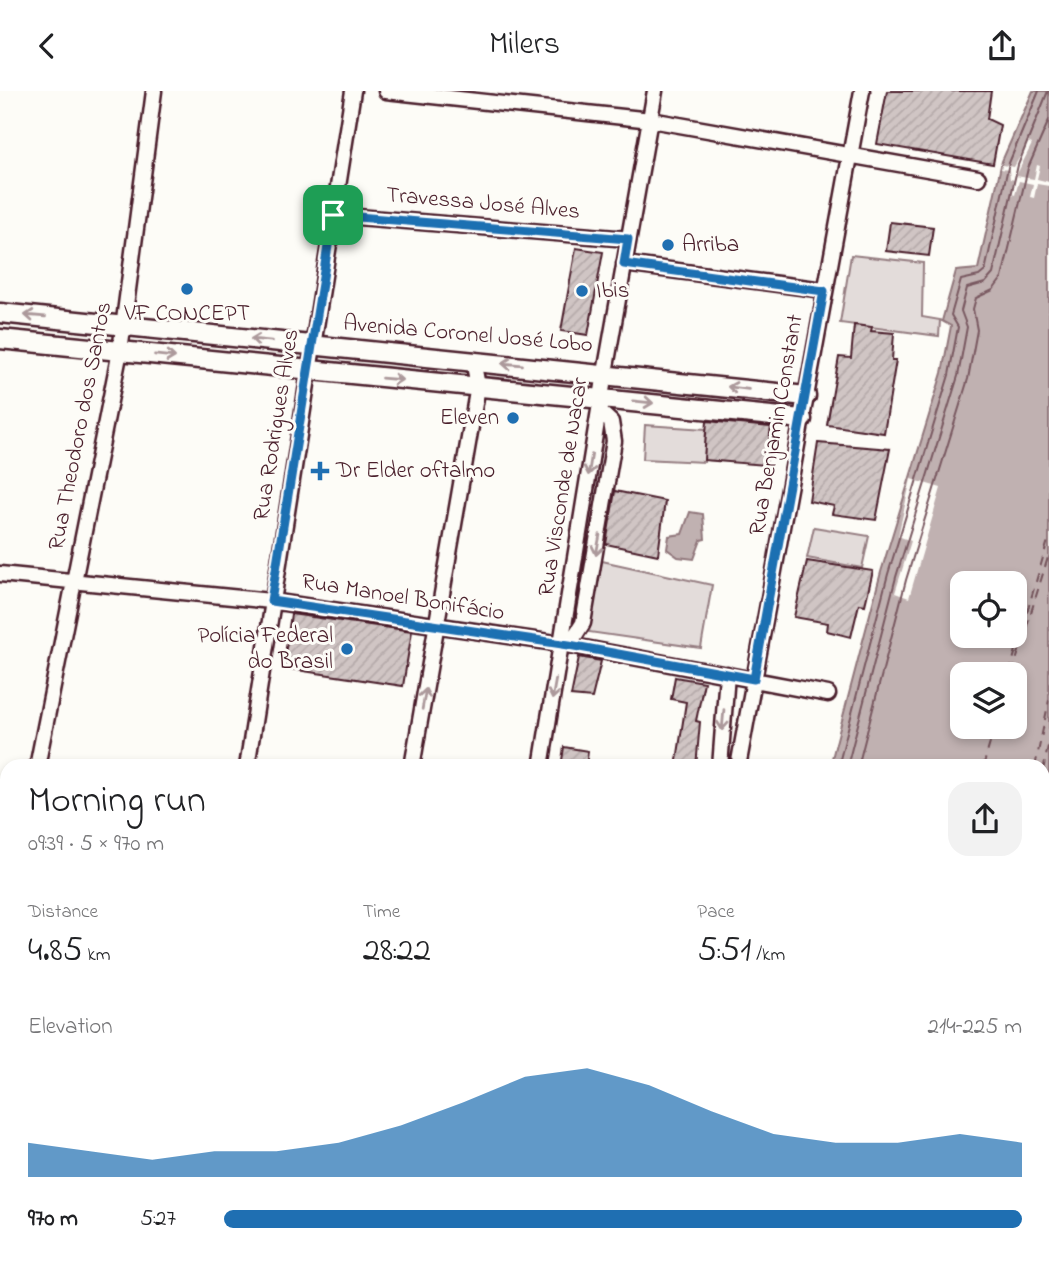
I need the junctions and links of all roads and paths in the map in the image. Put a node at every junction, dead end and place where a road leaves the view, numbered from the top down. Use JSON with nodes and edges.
{"nodes":[{"id":1,"x":154,"y":91,"type":"edge"},
{"id":2,"x":353,"y":91,"type":"edge"},
{"id":3,"x":386,"y":91,"type":"edge"},
{"id":4,"x":655,"y":91,"type":"edge"},
{"id":5,"x":862,"y":91,"type":"edge"},
{"id":6,"x":651,"y":120,"type":"junction"},
{"id":7,"x":849,"y":154,"type":"junction"},
{"id":8,"x":978,"y":178,"type":"dead end"},
{"id":9,"x":333,"y":215,"type":"junction"},
{"id":10,"x":628,"y":239,"type":"junction"},
{"id":11,"x":624,"y":264,"type":"junction"},
{"id":12,"x":824,"y":291,"type":"junction"},
{"id":13,"x":0,"y":313,"type":"edge"},
{"id":14,"x":125,"y":324,"type":"junction"},
{"id":15,"x":0,"y":339,"type":"edge"},
{"id":16,"x":313,"y":345,"type":"junction"},
{"id":17,"x":120,"y":351,"type":"junction"},
{"id":18,"x":473,"y":361,"type":"junction"},
{"id":19,"x":309,"y":372,"type":"junction"},
{"id":20,"x":605,"y":373,"type":"junction"},
{"id":21,"x":478,"y":386,"type":"junction"},
{"id":22,"x":806,"y":396,"type":"junction"},
{"id":23,"x":600,"y":404,"type":"junction"},
{"id":24,"x":802,"y":419,"type":"junction"},
{"id":25,"x":0,"y":574,"type":"edge"},
{"id":26,"x":75,"y":582,"type":"junction"},
{"id":27,"x":271,"y":601,"type":"junction"},
{"id":28,"x":437,"y":626,"type":"junction"},
{"id":29,"x":566,"y":645,"type":"junction"},
{"id":30,"x":727,"y":674,"type":"junction"},
{"id":31,"x":754,"y":679,"type":"junction"},
{"id":32,"x":828,"y":694,"type":"dead end"},
{"id":33,"x":39,"y":759,"type":"edge"},
{"id":34,"x":248,"y":759,"type":"edge"},
{"id":35,"x":413,"y":759,"type":"edge"},
{"id":36,"x":543,"y":759,"type":"edge"},
{"id":37,"x":721,"y":759,"type":"edge"},
{"id":38,"x":739,"y":759,"type":"edge"}],
"edges":[{"from":1,"to":14,"type":"street","name":"Rua Theodoro dos Santos"},
{"from":2,"to":9,"type":"street","name":"Rua Rodrigues Alves"},
{"from":3,"to":6,"type":"street"},
{"from":4,"to":6,"type":"street","name":"Rua Visconde de Nacar"},
{"from":5,"to":7,"type":"street","name":"Rua Benjamin Constant"},
{"from":6,"to":7,"type":"street"},
{"from":6,"to":10,"type":"street","name":"Rua Visconde de Nacar"},
{"from":7,"to":8,"type":"street"},
{"from":7,"to":12,"type":"street","name":"Rua Benjamin Constant"},
{"from":9,"to":10,"type":"street","name":"Travessa José Alves"},
{"from":9,"to":16,"type":"street","name":"Rua Rodrigues Alves"},
{"from":10,"to":11,"type":"street","name":"Rua Visconde de Nacar"},
{"from":11,"to":12,"type":"street"},
{"from":11,"to":20,"type":"street","name":"Rua Visconde de Nacar"},
{"from":12,"to":22,"type":"street","name":"Rua Benjamin Constant"},
{"from":14,"to":13,"type":"street","name":"Avenida Coronel José Lobo","one_way":true},
{"from":16,"to":14,"type":"street","name":"Avenida Coronel José Lobo","one_way":true},
{"from":14,"to":17,"type":"street","name":"Rua Theodoro dos Santos"},
{"from":15,"to":17,"type":"street"},
{"from":16,"to":18,"type":"street","name":"Avenida Coronel José Lobo"},
{"from":16,"to":19,"type":"street","name":"Rua Rodrigues Alves"},
{"from":17,"to":19,"type":"street","one_way":true},
{"from":17,"to":26,"type":"street","name":"Rua Theodoro dos Santos"},
{"from":20,"to":18,"type":"street","name":"Avenida Coronel José Lobo","one_way":true},
{"from":18,"to":21,"type":"street"},
{"from":19,"to":21,"type":"street","one_way":true},
{"from":19,"to":27,"type":"street","name":"Rua Rodrigues Alves"},
{"from":22,"to":20,"type":"street","name":"Avenida Coronel José Lobo","one_way":true},
{"from":20,"to":23,"type":"street","name":"Rua Visconde de Nacar"},
{"from":21,"to":23,"type":"street"},
{"from":21,"to":28,"type":"street"},
{"from":22,"to":24,"type":"street","name":"Rua Benjamin Constant"},
{"from":23,"to":24,"type":"street","one_way":true},
{"from":23,"to":29,"type":"street","name":"Rua Visconde de Nacar","one_way":true},
{"from":23,"to":29,"type":"street","one_way":true},
{"from":24,"to":31,"type":"street","name":"Rua Benjamin Constant"},
{"from":25,"to":26,"type":"street","name":"Rua Manoel Bonifácio"},
{"from":26,"to":27,"type":"street","name":"Rua Manoel Bonifácio"},
{"from":26,"to":33,"type":"street","name":"Rua Theodoro dos Santos"},
{"from":27,"to":28,"type":"street","name":"Rua Manoel Bonifácio"},
{"from":27,"to":34,"type":"street","name":"Rua Rodrigues Alves"},
{"from":28,"to":29,"type":"street","name":"Rua Manoel Bonifácio"},
{"from":35,"to":28,"type":"street","one_way":true},
{"from":29,"to":30,"type":"street","name":"Rua Manoel Bonifácio"},
{"from":29,"to":36,"type":"street","name":"Rua Visconde de Nacar","one_way":true},
{"from":30,"to":31,"type":"street","name":"Rua Manoel Bonifácio"},
{"from":30,"to":37,"type":"street","one_way":true},
{"from":31,"to":32,"type":"street","name":"Rua Manoel Bonifácio"},
{"from":31,"to":38,"type":"street","name":"Rua Benjamin Constant"}]}
